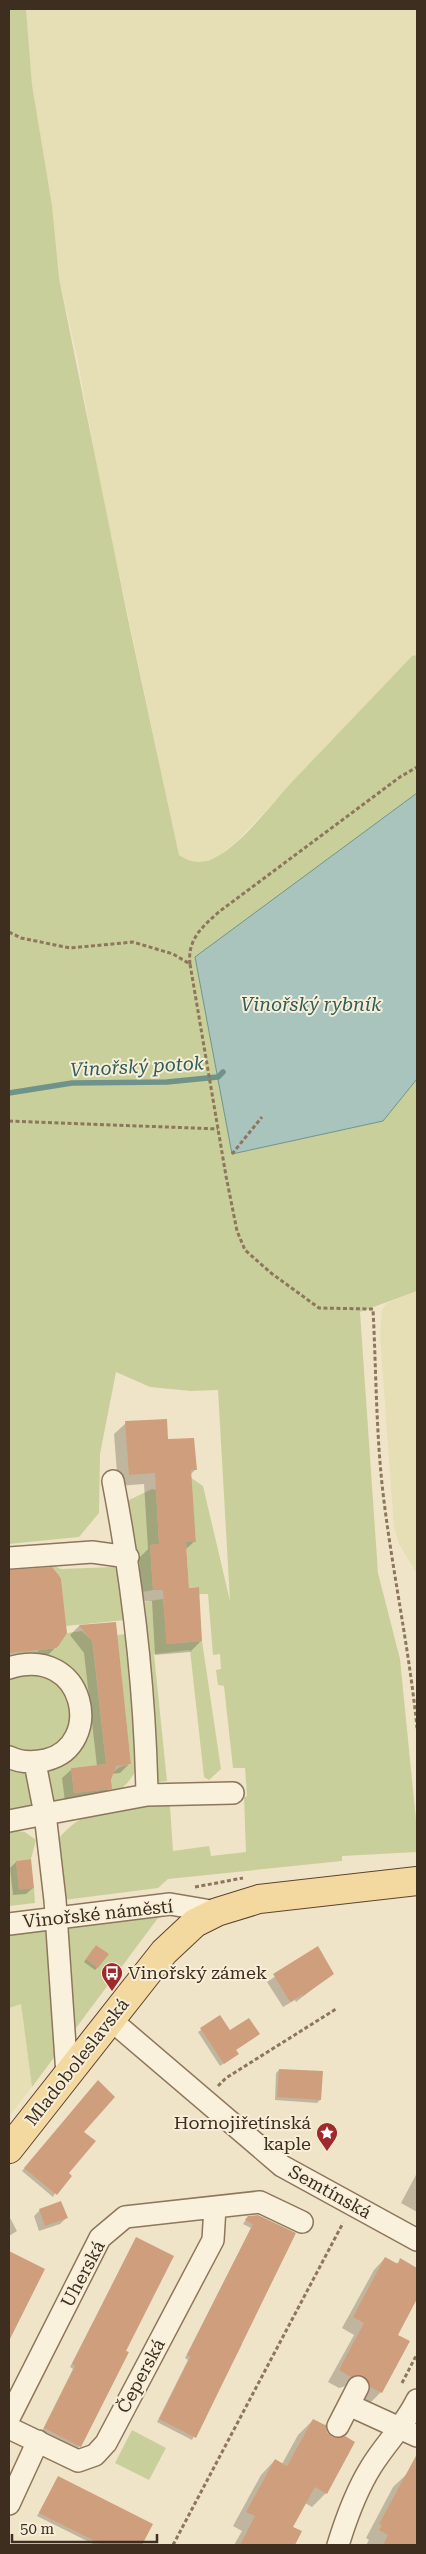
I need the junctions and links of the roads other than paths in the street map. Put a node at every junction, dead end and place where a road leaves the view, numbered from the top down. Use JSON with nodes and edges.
{"nodes":[{"id":1,"x":113,"y":1481,"type":"dead end"},
{"id":2,"x":128,"y":1557,"type":"junction"},
{"id":3,"x":9,"y":1558,"type":"edge"},
{"id":4,"x":9,"y":1668,"type":"edge"},
{"id":5,"x":9,"y":1757,"type":"edge"},
{"id":6,"x":35,"y":1763,"type":"junction"},
{"id":7,"x":233,"y":1793,"type":"dead end"},
{"id":8,"x":147,"y":1795,"type":"junction"},
{"id":9,"x":45,"y":1814,"type":"junction"},
{"id":10,"x":9,"y":1821,"type":"edge"},
{"id":11,"x":417,"y":1881,"type":"edge"},
{"id":12,"x":217,"y":1912,"type":"junction"},
{"id":13,"x":56,"y":1918,"type":"junction"},
{"id":14,"x":9,"y":1924,"type":"edge"},
{"id":15,"x":111,"y":2020,"type":"junction"},
{"id":16,"x":67,"y":2076,"type":"junction"},
{"id":17,"x":9,"y":2149,"type":"edge"},
{"id":18,"x":215,"y":2207,"type":"junction"},
{"id":19,"x":302,"y":2222,"type":"dead end"},
{"id":20,"x":417,"y":2240,"type":"edge"},
{"id":21,"x":417,"y":2400,"type":"edge"},
{"id":22,"x":9,"y":2418,"type":"edge"},
{"id":23,"x":338,"y":2426,"type":"dead end"},
{"id":24,"x":9,"y":2428,"type":"edge"},
{"id":25,"x":408,"y":2432,"type":"edge"},
{"id":26,"x":38,"y":2442,"type":"junction"},
{"id":27,"x":9,"y":2504,"type":"edge"},
{"id":28,"x":338,"y":2545,"type":"edge"}],
"edges":[{"from":1,"to":2,"type":"street"},
{"from":2,"to":3,"type":"street"},
{"from":2,"to":8,"type":"street"},
{"from":4,"to":6,"type":"street"},
{"from":5,"to":6,"type":"street"},
{"from":6,"to":9,"type":"street"},
{"from":7,"to":8,"type":"street"},
{"from":8,"to":9,"type":"street"},
{"from":9,"to":10,"type":"street"},
{"from":9,"to":13,"type":"street"},
{"from":11,"to":12,"type":"main road","name":"Mladoboleslavská"},
{"from":12,"to":13,"type":"street","name":"Vinořské náměstí"},
{"from":12,"to":15,"type":"main road","name":"Mladoboleslavská"},
{"from":13,"to":14,"type":"street","name":"Vinořské náměstí"},
{"from":13,"to":16,"type":"street"},
{"from":15,"to":16,"type":"main road","name":"Mladoboleslavská"},
{"from":15,"to":20,"type":"street","name":"Semtínská"},
{"from":16,"to":17,"type":"main road","name":"Mladoboleslavská"},
{"from":18,"to":19,"type":"street","name":"Uherská"},
{"from":18,"to":22,"type":"street","name":"Uherská"},
{"from":18,"to":26,"type":"street","name":"Čeperská"},
{"from":21,"to":25,"type":"street"},
{"from":23,"to":25,"type":"street"},
{"from":24,"to":26,"type":"street","name":"Čeperská"},
{"from":25,"to":28,"type":"street"},
{"from":26,"to":27,"type":"street"}]}
